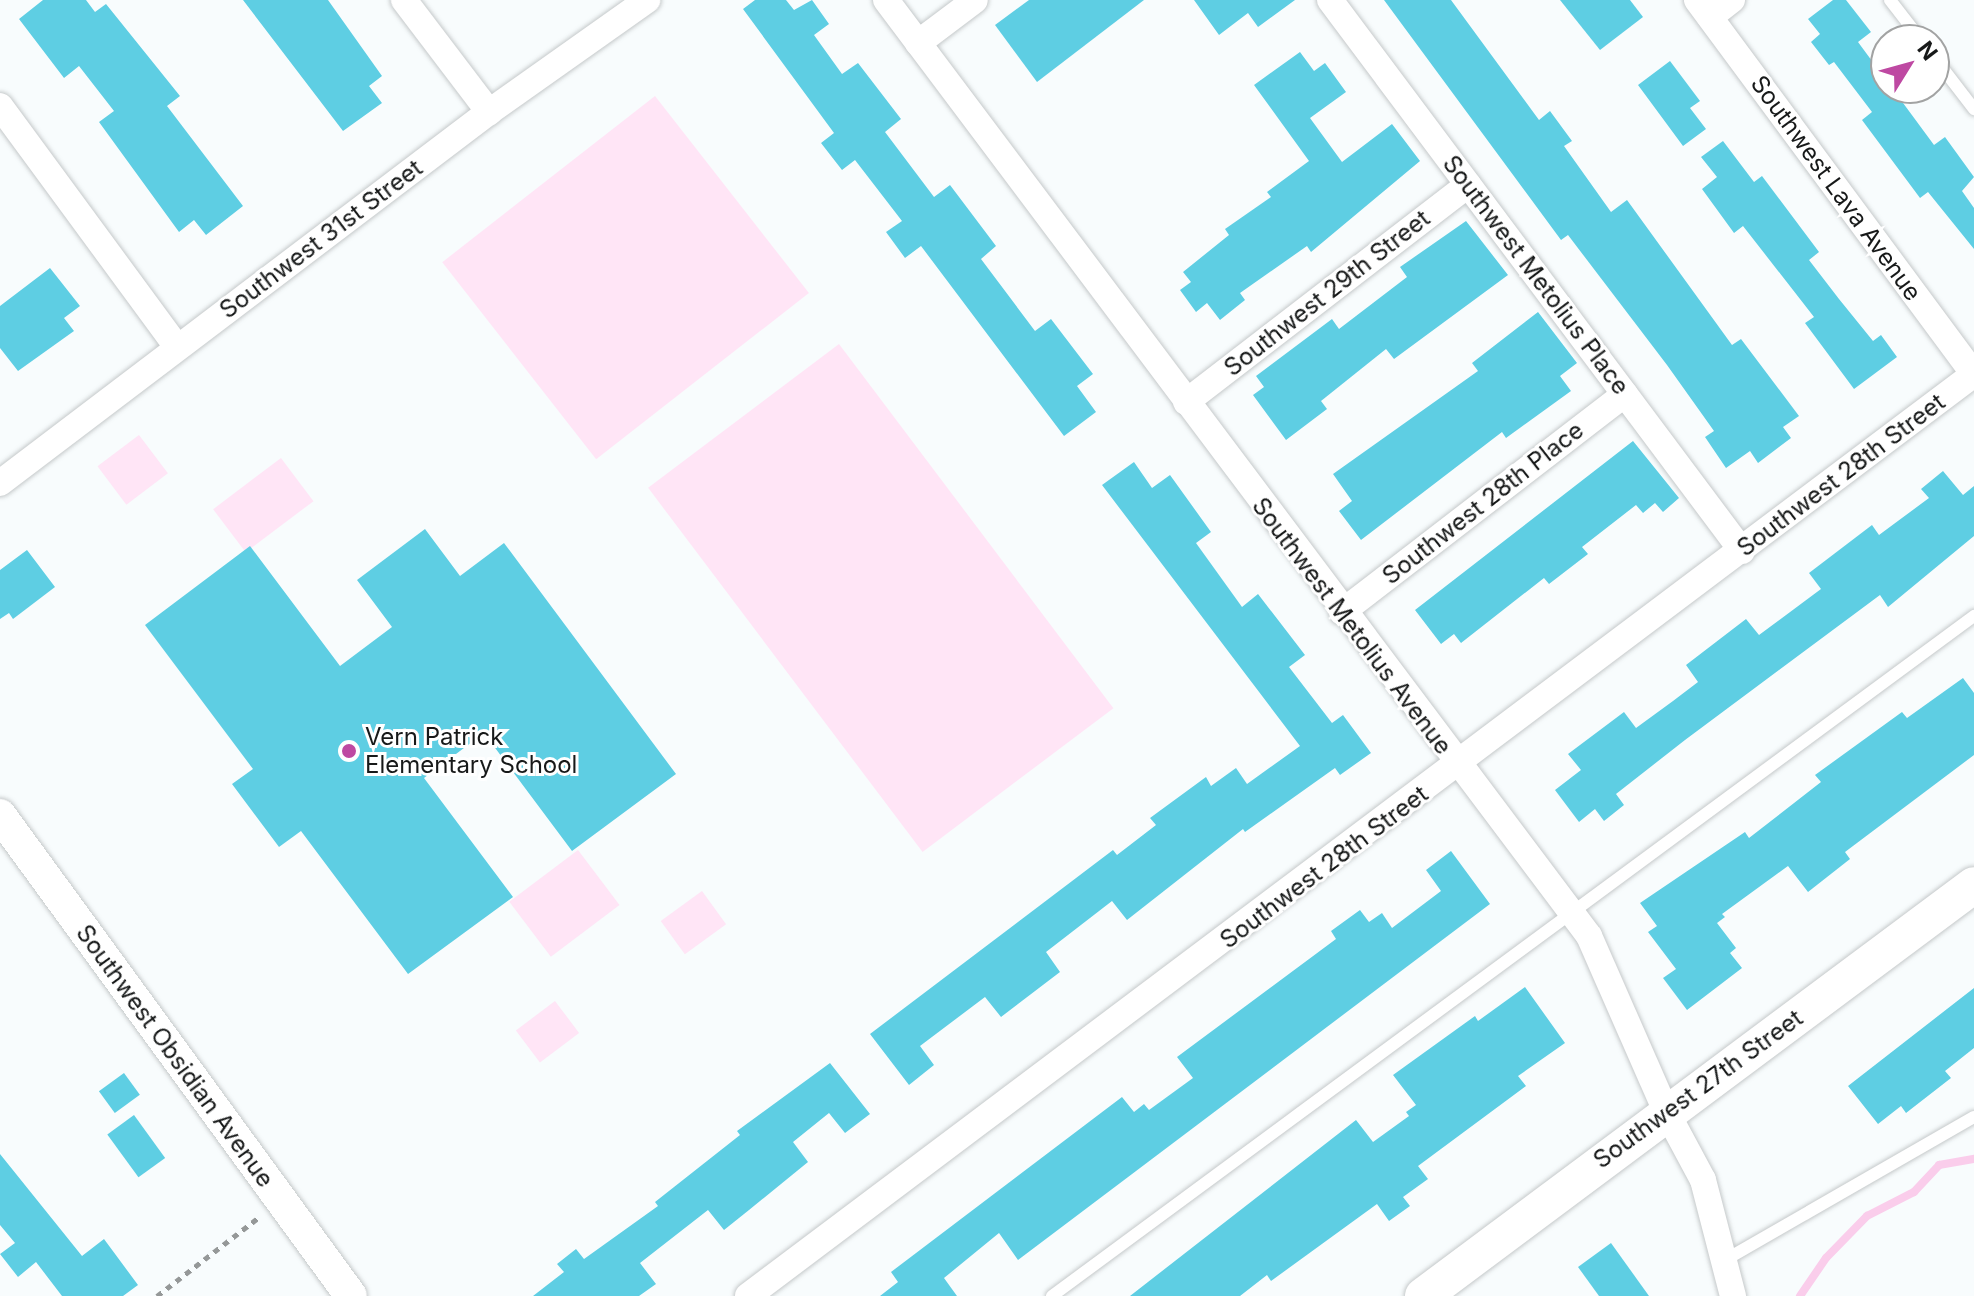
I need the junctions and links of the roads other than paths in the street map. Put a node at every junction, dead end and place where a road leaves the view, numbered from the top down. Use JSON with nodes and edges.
{"nodes":[{"id":1,"x":404,"y":0,"type":"edge"},
{"id":2,"x":647,"y":0,"type":"edge"},
{"id":3,"x":886,"y":0,"type":"edge"},
{"id":4,"x":975,"y":0,"type":"edge"},
{"id":5,"x":1330,"y":0,"type":"edge"},
{"id":6,"x":1732,"y":0,"type":"edge"},
{"id":7,"x":1890,"y":0,"type":"edge"},
{"id":8,"x":1703,"y":8,"type":"edge"},
{"id":9,"x":1909,"y":24,"type":"edge"},
{"id":10,"x":918,"y":43,"type":"junction"},
{"id":11,"x":1950,"y":78,"type":"edge"},
{"id":12,"x":0,"y":106,"type":"edge"},
{"id":13,"x":1974,"y":109,"type":"edge"},
{"id":14,"x":489,"y":112,"type":"junction"},
{"id":15,"x":1468,"y":185,"type":"junction"},
{"id":16,"x":177,"y":347,"type":"junction"},
{"id":17,"x":1974,"y":375,"type":"edge"},
{"id":18,"x":1625,"y":394,"type":"junction"},
{"id":19,"x":1186,"y":402,"type":"junction"},
{"id":20,"x":0,"y":483,"type":"edge"},
{"id":21,"x":1742,"y":551,"type":"junction"},
{"id":22,"x":1342,"y":612,"type":"junction"},
{"id":23,"x":1974,"y":616,"type":"edge"},
{"id":24,"x":1458,"y":767,"type":"junction"},
{"id":25,"x":0,"y":815,"type":"edge"},
{"id":26,"x":1974,"y":885,"type":"edge"},
{"id":27,"x":1573,"y":915,"type":"junction"},
{"id":28,"x":1666,"y":1111,"type":"junction"},
{"id":29,"x":1974,"y":1117,"type":"edge"},
{"id":30,"x":1725,"y":1260,"type":"junction"},
{"id":31,"x":351,"y":1296,"type":"edge"},
{"id":32,"x":748,"y":1296,"type":"edge"},
{"id":33,"x":1052,"y":1296,"type":"edge"},
{"id":34,"x":1423,"y":1296,"type":"edge"},
{"id":35,"x":1733,"y":1296,"type":"edge"}],
"edges":[{"from":1,"to":14,"type":"street"},
{"from":2,"to":14,"type":"street","name":"Southwest 31st Street"},
{"from":3,"to":10,"type":"street","name":"Southwest Metolius Avenue"},
{"from":4,"to":10,"type":"street"},
{"from":5,"to":15,"type":"street","name":"Southwest Metolius Place"},
{"from":6,"to":8,"type":"street"},
{"from":7,"to":9,"type":"lane"},
{"from":8,"to":17,"type":"street","name":"Southwest Lava Avenue"},
{"from":10,"to":19,"type":"street","name":"Southwest Metolius Avenue"},
{"from":11,"to":13,"type":"lane"},
{"from":12,"to":16,"type":"street"},
{"from":14,"to":16,"type":"street","name":"Southwest 31st Street"},
{"from":15,"to":18,"type":"street","name":"Southwest Metolius Place"},
{"from":15,"to":19,"type":"street","name":"Southwest 29th Street"},
{"from":16,"to":20,"type":"street","name":"Southwest 31st Street"},
{"from":17,"to":21,"type":"street","name":"Southwest 28th Street"},
{"from":18,"to":21,"type":"street","name":"Southwest Metolius Place"},
{"from":18,"to":22,"type":"street","name":"Southwest 28th Place"},
{"from":19,"to":22,"type":"street","name":"Southwest Metolius Avenue"},
{"from":21,"to":24,"type":"street","name":"Southwest 28th Street"},
{"from":22,"to":24,"type":"street","name":"Southwest Metolius Avenue"},
{"from":23,"to":27,"type":"lane"},
{"from":24,"to":27,"type":"street","name":"Southwest Metolius Avenue"},
{"from":24,"to":32,"type":"street","name":"Southwest 28th Street"},
{"from":25,"to":31,"type":"street","name":"Southwest Obsidian Avenue"},
{"from":26,"to":28,"type":"main road","name":"Southwest 27th Street"},
{"from":27,"to":28,"type":"street","name":"Southwest Metolius Avenue"},
{"from":27,"to":33,"type":"lane"},
{"from":28,"to":30,"type":"street","name":"Southwest Metolius Avenue"},
{"from":28,"to":34,"type":"main road","name":"Southwest 27th Street"},
{"from":29,"to":30,"type":"lane"},
{"from":30,"to":35,"type":"street","name":"Southwest Metolius Avenue"}]}
